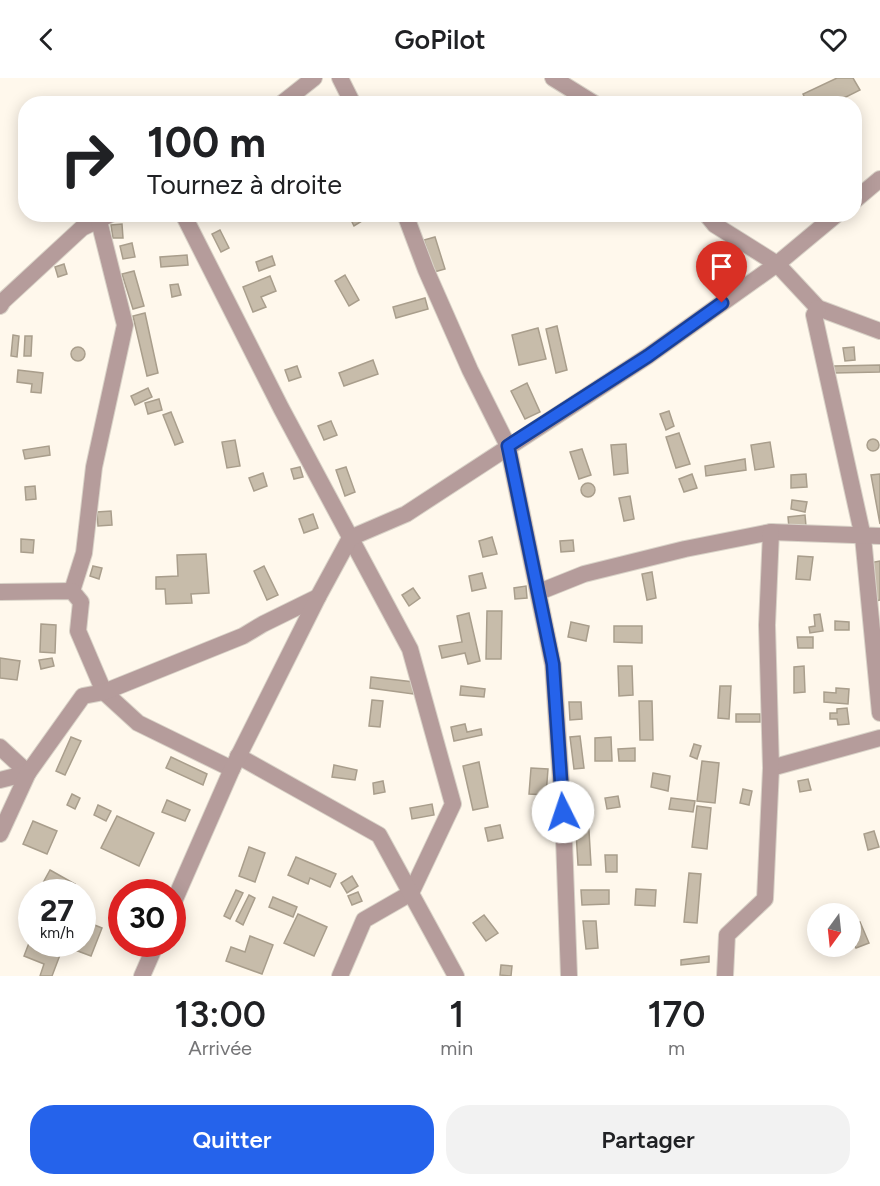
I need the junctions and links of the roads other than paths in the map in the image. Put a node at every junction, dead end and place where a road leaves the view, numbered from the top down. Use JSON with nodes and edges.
{"nodes":[{"id":1,"x":314,"y":78,"type":"edge"},
{"id":2,"x":340,"y":78,"type":"edge"},
{"id":3,"x":553,"y":78,"type":"edge"},
{"id":4,"x":291,"y":96,"type":"edge"},
{"id":5,"x":349,"y":96,"type":"edge"},
{"id":6,"x":583,"y":96,"type":"edge"},
{"id":7,"x":880,"y":179,"type":"edge"},
{"id":8,"x":862,"y":194,"type":"edge"},
{"id":9,"x":96,"y":222,"type":"edge"},
{"id":10,"x":106,"y":222,"type":"edge"},
{"id":11,"x":187,"y":222,"type":"edge"},
{"id":12,"x":408,"y":222,"type":"edge"},
{"id":13,"x":713,"y":222,"type":"edge"},
{"id":14,"x":827,"y":222,"type":"edge"},
{"id":15,"x":777,"y":264,"type":"junction"},
{"id":16,"x":0,"y":306,"type":"edge"},
{"id":17,"x":818,"y":308,"type":"junction"},
{"id":18,"x":880,"y":331,"type":"edge"},
{"id":19,"x":508,"y":446,"type":"junction"},
{"id":20,"x":771,"y":532,"type":"junction"},
{"id":21,"x":880,"y":536,"type":"edge"},
{"id":22,"x":862,"y":537,"type":"junction"},
{"id":23,"x":350,"y":538,"type":"junction"},
{"id":24,"x":0,"y":591,"type":"edge"},
{"id":25,"x":72,"y":591,"type":"junction"},
{"id":26,"x":539,"y":592,"type":"junction"},
{"id":27,"x":318,"y":597,"type":"junction"},
{"id":28,"x":104,"y":692,"type":"junction"},
{"id":29,"x":880,"y":713,"type":"edge"},
{"id":30,"x":880,"y":738,"type":"edge"},
{"id":31,"x":0,"y":747,"type":"edge"},
{"id":32,"x":235,"y":762,"type":"junction"},
{"id":33,"x":771,"y":768,"type":"junction"},
{"id":34,"x":28,"y":773,"type":"junction"},
{"id":35,"x":0,"y":780,"type":"edge"},
{"id":36,"x":0,"y":834,"type":"edge"},
{"id":37,"x":184,"y":879,"type":"edge"},
{"id":38,"x":411,"y":892,"type":"junction"},
{"id":39,"x":150,"y":957,"type":"edge"},
{"id":40,"x":142,"y":976,"type":"edge"},
{"id":41,"x":340,"y":976,"type":"edge"},
{"id":42,"x":456,"y":976,"type":"edge"},
{"id":43,"x":569,"y":976,"type":"edge"},
{"id":44,"x":725,"y":976,"type":"edge"}],
"edges":[{"from":1,"to":4,"type":"street"},
{"from":2,"to":5,"type":"street"},
{"from":3,"to":6,"type":"street"},
{"from":7,"to":8,"type":"street"},
{"from":9,"to":16,"type":"street"},
{"from":10,"to":25,"type":"street"},
{"from":11,"to":23,"type":"street"},
{"from":12,"to":19,"type":"street"},
{"from":13,"to":15,"type":"street"},
{"from":14,"to":15,"type":"street"},
{"from":15,"to":17,"type":"street"},
{"from":15,"to":19,"type":"street"},
{"from":17,"to":18,"type":"street"},
{"from":17,"to":22,"type":"street"},
{"from":19,"to":23,"type":"street"},
{"from":19,"to":26,"type":"street"},
{"from":20,"to":22,"type":"street"},
{"from":20,"to":26,"type":"street"},
{"from":20,"to":33,"type":"street"},
{"from":21,"to":22,"type":"street"},
{"from":22,"to":29,"type":"street"},
{"from":23,"to":27,"type":"street"},
{"from":23,"to":38,"type":"street"},
{"from":24,"to":25,"type":"street"},
{"from":25,"to":28,"type":"street"},
{"from":26,"to":43,"type":"street"},
{"from":27,"to":28,"type":"street"},
{"from":27,"to":32,"type":"street"},
{"from":28,"to":32,"type":"street"},
{"from":28,"to":34,"type":"street"},
{"from":30,"to":33,"type":"street"},
{"from":31,"to":34,"type":"street"},
{"from":32,"to":37,"type":"street"},
{"from":32,"to":38,"type":"street"},
{"from":33,"to":44,"type":"street"},
{"from":34,"to":35,"type":"street"},
{"from":34,"to":36,"type":"street"},
{"from":38,"to":41,"type":"street"},
{"from":38,"to":42,"type":"street"},
{"from":39,"to":40,"type":"street"}]}
